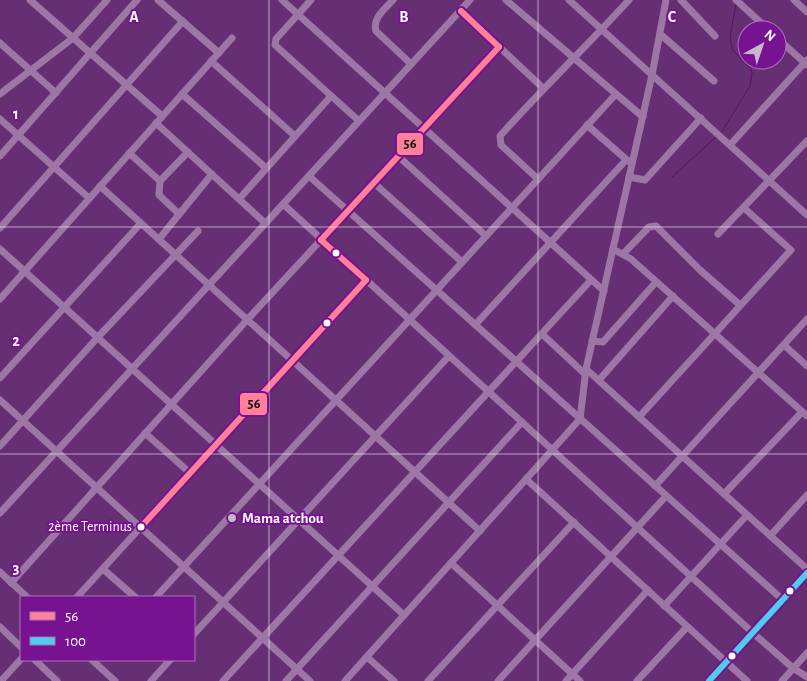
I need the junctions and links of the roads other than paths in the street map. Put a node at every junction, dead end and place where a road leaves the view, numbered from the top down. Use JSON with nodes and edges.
{"nodes":[{"id":1,"x":30,"y":0,"type":"edge"},
{"id":2,"x":107,"y":0,"type":"edge"},
{"id":3,"x":137,"y":0,"type":"edge"},
{"id":4,"x":158,"y":0,"type":"edge"},
{"id":5,"x":282,"y":0,"type":"edge"},
{"id":6,"x":311,"y":0,"type":"edge"},
{"id":7,"x":393,"y":0,"type":"edge"},
{"id":8,"x":470,"y":0,"type":"edge"},
{"id":9,"x":506,"y":0,"type":"edge"},
{"id":10,"x":569,"y":0,"type":"edge"},
{"id":11,"x":630,"y":0,"type":"edge"},
{"id":12,"x":666,"y":0,"type":"edge"},
{"id":13,"x":681,"y":0,"type":"edge"},
{"id":14,"x":736,"y":0,"type":"edge"},
{"id":15,"x":794,"y":0,"type":"edge"},
{"id":16,"x":461,"y":11,"type":"junction"},
{"id":17,"x":807,"y":12,"type":"edge"},
{"id":18,"x":298,"y":14,"type":"junction"},
{"id":19,"x":758,"y":20,"type":"edge"},
{"id":20,"x":182,"y":21,"type":"junction"},
{"id":21,"x":602,"y":30,"type":"junction"},
{"id":22,"x":660,"y":34,"type":"junction"},
{"id":23,"x":715,"y":36,"type":"dead end"},
{"id":24,"x":73,"y":38,"type":"junction"},
{"id":25,"x":232,"y":38,"type":"dead end"},
{"id":26,"x":0,"y":43,"type":"edge"},
{"id":27,"x":499,"y":47,"type":"junction"},
{"id":28,"x":787,"y":47,"type":"edge"},
{"id":29,"x":91,"y":53,"type":"junction"},
{"id":30,"x":218,"y":53,"type":"junction"},
{"id":31,"x":575,"y":59,"type":"junction"},
{"id":32,"x":211,"y":61,"type":"junction"},
{"id":33,"x":806,"y":63,"type":"edge"},
{"id":34,"x":411,"y":64,"type":"junction"},
{"id":35,"x":31,"y":71,"type":"junction"},
{"id":36,"x":652,"y":74,"type":"junction"},
{"id":37,"x":714,"y":81,"type":"dead end"},
{"id":38,"x":127,"y":85,"type":"junction"},
{"id":39,"x":543,"y":88,"type":"junction"},
{"id":40,"x":56,"y":92,"type":"junction"},
{"id":41,"x":385,"y":93,"type":"junction"},
{"id":42,"x":0,"y":94,"type":"edge"},
{"id":43,"x":182,"y":94,"type":"junction"},
{"id":44,"x":616,"y":94,"type":"junction"},
{"id":45,"x":331,"y":96,"type":"junction"},
{"id":46,"x":162,"y":116,"type":"junction"},
{"id":47,"x":643,"y":117,"type":"junction"},
{"id":48,"x":701,"y":118,"type":"junction"},
{"id":49,"x":0,"y":119,"type":"edge"},
{"id":50,"x":360,"y":121,"type":"junction"},
{"id":51,"x":156,"y":124,"type":"junction"},
{"id":52,"x":587,"y":125,"type":"junction"},
{"id":53,"x":424,"y":128,"type":"junction"},
{"id":54,"x":18,"y":135,"type":"junction"},
{"id":55,"x":295,"y":136,"type":"junction"},
{"id":56,"x":807,"y":141,"type":"edge"},
{"id":57,"x":730,"y":145,"type":"junction"},
{"id":58,"x":188,"y":152,"type":"junction"},
{"id":59,"x":129,"y":153,"type":"junction"},
{"id":60,"x":0,"y":156,"type":"edge"},
{"id":61,"x":398,"y":156,"type":"junction"},
{"id":62,"x":626,"y":160,"type":"junction"},
{"id":63,"x":632,"y":164,"type":"junction"},
{"id":64,"x":54,"y":167,"type":"junction"},
{"id":65,"x":266,"y":168,"type":"junction"},
{"id":66,"x":212,"y":174,"type":"junction"},
{"id":67,"x":309,"y":176,"type":"junction"},
{"id":68,"x":630,"y":177,"type":"junction"},
{"id":69,"x":538,"y":179,"type":"junction"},
{"id":70,"x":160,"y":181,"type":"junction"},
{"id":71,"x":770,"y":181,"type":"junction"},
{"id":72,"x":374,"y":183,"type":"junction"},
{"id":73,"x":100,"y":186,"type":"junction"},
{"id":74,"x":90,"y":198,"type":"junction"},
{"id":75,"x":238,"y":199,"type":"junction"},
{"id":76,"x":283,"y":204,"type":"junction"},
{"id":77,"x":512,"y":208,"type":"junction"},
{"id":78,"x":744,"y":208,"type":"junction"},
{"id":79,"x":348,"y":211,"type":"junction"},
{"id":80,"x":179,"y":214,"type":"junction"},
{"id":81,"x":807,"y":214,"type":"edge"},
{"id":82,"x":141,"y":223,"type":"junction"},
{"id":83,"x":265,"y":223,"type":"junction"},
{"id":84,"x":0,"y":228,"type":"edge"},
{"id":85,"x":198,"y":231,"type":"dead end"},
{"id":86,"x":718,"y":234,"type":"dead end"},
{"id":87,"x":486,"y":236,"type":"junction"},
{"id":88,"x":159,"y":239,"type":"junction"},
{"id":89,"x":321,"y":240,"type":"junction"},
{"id":90,"x":550,"y":242,"type":"junction"},
{"id":91,"x":0,"y":249,"type":"edge"},
{"id":92,"x":613,"y":249,"type":"junction"},
{"id":93,"x":623,"y":254,"type":"junction"},
{"id":94,"x":176,"y":255,"type":"junction"},
{"id":95,"x":462,"y":262,"type":"junction"},
{"id":96,"x":25,"y":271,"type":"junction"},
{"id":97,"x":366,"y":280,"type":"junction"},
{"id":98,"x":591,"y":280,"type":"junction"},
{"id":99,"x":656,"y":282,"type":"junction"},
{"id":100,"x":209,"y":284,"type":"junction"},
{"id":101,"x":436,"y":290,"type":"junction"},
{"id":102,"x":604,"y":291,"type":"junction"},
{"id":103,"x":673,"y":296,"type":"junction"},
{"id":104,"x":0,"y":299,"type":"edge"},
{"id":105,"x":740,"y":305,"type":"junction"},
{"id":106,"x":64,"y":307,"type":"junction"},
{"id":107,"x":807,"y":319,"type":"edge"},
{"id":108,"x":247,"y":320,"type":"junction"},
{"id":109,"x":409,"y":320,"type":"junction"},
{"id":110,"x":475,"y":325,"type":"junction"},
{"id":111,"x":714,"y":332,"type":"junction"},
{"id":112,"x":542,"y":334,"type":"junction"},
{"id":113,"x":98,"y":337,"type":"junction"},
{"id":114,"x":592,"y":341,"type":"junction"},
{"id":115,"x":784,"y":344,"type":"junction"},
{"id":116,"x":449,"y":356,"type":"junction"},
{"id":117,"x":516,"y":361,"type":"junction"},
{"id":118,"x":291,"y":362,"type":"junction"},
{"id":119,"x":807,"y":366,"type":"edge"},
{"id":120,"x":132,"y":369,"type":"junction"},
{"id":121,"x":586,"y":371,"type":"junction"},
{"id":122,"x":758,"y":373,"type":"junction"},
{"id":123,"x":0,"y":378,"type":"edge"},
{"id":124,"x":599,"y":380,"type":"junction"},
{"id":125,"x":488,"y":392,"type":"junction"},
{"id":126,"x":0,"y":400,"type":"edge"},
{"id":127,"x":335,"y":401,"type":"junction"},
{"id":128,"x":172,"y":404,"type":"junction"},
{"id":129,"x":804,"y":414,"type":"edge"},
{"id":130,"x":639,"y":417,"type":"junction"},
{"id":131,"x":580,"y":419,"type":"junction"},
{"id":132,"x":23,"y":420,"type":"junction"},
{"id":133,"x":522,"y":422,"type":"junction"},
{"id":134,"x":145,"y":434,"type":"junction"},
{"id":135,"x":374,"y":437,"type":"junction"},
{"id":136,"x":216,"y":444,"type":"junction"},
{"id":137,"x":0,"y":446,"type":"edge"},
{"id":138,"x":552,"y":450,"type":"junction"},
{"id":139,"x":56,"y":451,"type":"junction"},
{"id":140,"x":682,"y":456,"type":"junction"},
{"id":141,"x":190,"y":473,"type":"junction"},
{"id":142,"x":414,"y":473,"type":"junction"},
{"id":143,"x":526,"y":479,"type":"junction"},
{"id":144,"x":260,"y":484,"type":"junction"},
{"id":145,"x":655,"y":486,"type":"junction"},
{"id":146,"x":96,"y":487,"type":"junction"},
{"id":147,"x":724,"y":494,"type":"junction"},
{"id":148,"x":807,"y":495,"type":"edge"},
{"id":149,"x":666,"y":496,"type":"junction"},
{"id":150,"x":448,"y":503,"type":"junction"},
{"id":151,"x":0,"y":513,"type":"edge"},
{"id":152,"x":747,"y":514,"type":"junction"},
{"id":153,"x":299,"y":520,"type":"junction"},
{"id":154,"x":574,"y":522,"type":"junction"},
{"id":155,"x":141,"y":527,"type":"junction"},
{"id":156,"x":638,"y":528,"type":"junction"},
{"id":157,"x":480,"y":531,"type":"junction"},
{"id":158,"x":770,"y":536,"type":"junction"},
{"id":159,"x":720,"y":544,"type":"junction"},
{"id":160,"x":338,"y":555,"type":"junction"},
{"id":161,"x":611,"y":557,"type":"junction"},
{"id":162,"x":450,"y":563,"type":"junction"},
{"id":163,"x":184,"y":567,"type":"junction"},
{"id":164,"x":103,"y":568,"type":"junction"},
{"id":165,"x":807,"y":569,"type":"edge"},
{"id":166,"x":0,"y":572,"type":"edge"},
{"id":167,"x":807,"y":573,"type":"edge"},
{"id":168,"x":691,"y":576,"type":"junction"},
{"id":169,"x":11,"y":582,"type":"junction"},
{"id":170,"x":372,"y":586,"type":"junction"},
{"id":171,"x":648,"y":590,"type":"junction"},
{"id":172,"x":25,"y":596,"type":"edge"},
{"id":173,"x":78,"y":596,"type":"edge"},
{"id":174,"x":134,"y":596,"type":"edge"},
{"id":175,"x":157,"y":596,"type":"edge"},
{"id":176,"x":783,"y":600,"type":"junction"},
{"id":177,"x":223,"y":602,"type":"junction"},
{"id":178,"x":497,"y":606,"type":"junction"},
{"id":179,"x":664,"y":606,"type":"junction"},
{"id":180,"x":404,"y":615,"type":"junction"},
{"id":181,"x":0,"y":627,"type":"edge"},
{"id":182,"x":688,"y":627,"type":"junction"},
{"id":183,"x":195,"y":633,"type":"edge"},
{"id":184,"x":753,"y":633,"type":"junction"},
{"id":185,"x":262,"y":638,"type":"junction"},
{"id":186,"x":535,"y":640,"type":"junction"},
{"id":187,"x":20,"y":646,"type":"edge"},
{"id":188,"x":807,"y":653,"type":"edge"},
{"id":189,"x":367,"y":656,"type":"junction"},
{"id":190,"x":20,"y":660,"type":"edge"},
{"id":191,"x":35,"y":661,"type":"edge"},
{"id":192,"x":96,"y":661,"type":"edge"},
{"id":193,"x":169,"y":661,"type":"edge"},
{"id":194,"x":726,"y":662,"type":"junction"},
{"id":195,"x":793,"y":668,"type":"junction"},
{"id":196,"x":297,"y":669,"type":"junction"},
{"id":197,"x":572,"y":674,"type":"junction"},
{"id":198,"x":807,"y":677,"type":"edge"},
{"id":199,"x":2,"y":680,"type":"edge"},
{"id":200,"x":112,"y":680,"type":"edge"},
{"id":201,"x":57,"y":681,"type":"edge"},
{"id":202,"x":151,"y":681,"type":"edge"},
{"id":203,"x":223,"y":681,"type":"edge"},
{"id":204,"x":286,"y":681,"type":"edge"},
{"id":205,"x":310,"y":681,"type":"edge"},
{"id":206,"x":345,"y":681,"type":"edge"},
{"id":207,"x":394,"y":681,"type":"edge"},
{"id":208,"x":428,"y":681,"type":"edge"},
{"id":209,"x":498,"y":681,"type":"edge"},
{"id":210,"x":566,"y":681,"type":"edge"},
{"id":211,"x":580,"y":681,"type":"edge"},
{"id":212,"x":637,"y":681,"type":"edge"},
{"id":213,"x":709,"y":681,"type":"edge"},
{"id":214,"x":747,"y":681,"type":"edge"},
{"id":215,"x":782,"y":681,"type":"edge"}],
"edges":[{"from":1,"to":24,"type":"street"},
{"from":2,"to":24,"type":"street"},
{"from":3,"to":29,"type":"street"},
{"from":4,"to":20,"type":"street"},
{"from":5,"to":18,"type":"street"},
{"from":6,"to":18,"type":"street"},
{"from":7,"to":34,"type":"street"},
{"from":8,"to":16,"type":"street"},
{"from":9,"to":31,"type":"street"},
{"from":10,"to":21,"type":"street"},
{"from":11,"to":21,"type":"street"},
{"from":12,"to":22,"type":"street"},
{"from":13,"to":23,"type":"street"},
{"from":14,"to":19,"type":"street"},
{"from":15,"to":17,"type":"street"},
{"from":16,"to":27,"type":"street"},
{"from":16,"to":34,"type":"street"},
{"from":18,"to":41,"type":"street"},
{"from":18,"to":45,"type":"street"},
{"from":20,"to":30,"type":"street"},
{"from":20,"to":38,"type":"street"},
{"from":21,"to":31,"type":"street"},
{"from":21,"to":36,"type":"street"},
{"from":22,"to":36,"type":"street"},
{"from":22,"to":37,"type":"street"},
{"from":24,"to":29,"type":"street"},
{"from":24,"to":35,"type":"street"},
{"from":25,"to":30,"type":"street"},
{"from":26,"to":35,"type":"street"},
{"from":27,"to":39,"type":"street"},
{"from":27,"to":53,"type":"street"},
{"from":28,"to":33,"type":"street"},
{"from":29,"to":38,"type":"street"},
{"from":29,"to":40,"type":"street"},
{"from":30,"to":32,"type":"street"},
{"from":31,"to":39,"type":"street"},
{"from":31,"to":44,"type":"street"},
{"from":32,"to":43,"type":"street"},
{"from":32,"to":55,"type":"street"},
{"from":33,"to":57,"type":"street"},
{"from":34,"to":41,"type":"street"},
{"from":35,"to":40,"type":"street"},
{"from":35,"to":42,"type":"street"},
{"from":36,"to":47,"type":"street"},
{"from":36,"to":48,"type":"street"},
{"from":38,"to":46,"type":"street"},
{"from":38,"to":64,"type":"street"},
{"from":39,"to":69,"type":"street"},
{"from":40,"to":54,"type":"street"},
{"from":41,"to":50,"type":"street"},
{"from":41,"to":53,"type":"street"},
{"from":43,"to":46,"type":"street"},
{"from":43,"to":65,"type":"street"},
{"from":44,"to":47,"type":"street"},
{"from":44,"to":52,"type":"street"},
{"from":45,"to":50,"type":"street"},
{"from":45,"to":55,"type":"street"},
{"from":46,"to":51,"type":"street"},
{"from":47,"to":63,"type":"street"},
{"from":48,"to":57,"type":"street"},
{"from":48,"to":68,"type":"street"},
{"from":49,"to":54,"type":"street"},
{"from":50,"to":67,"type":"street"},
{"from":51,"to":58,"type":"street"},
{"from":51,"to":59,"type":"street"},
{"from":52,"to":62,"type":"street"},
{"from":52,"to":69,"type":"street"},
{"from":53,"to":61,"type":"street"},
{"from":53,"to":77,"type":"street"},
{"from":54,"to":60,"type":"street"},
{"from":54,"to":64,"type":"street"},
{"from":55,"to":65,"type":"street"},
{"from":56,"to":71,"type":"street"},
{"from":57,"to":71,"type":"street"},
{"from":58,"to":66,"type":"street"},
{"from":58,"to":70,"type":"street"},
{"from":59,"to":70,"type":"street"},
{"from":59,"to":73,"type":"street"},
{"from":61,"to":72,"type":"street"},
{"from":61,"to":87,"type":"street"},
{"from":62,"to":63,"type":"street"},
{"from":62,"to":90,"type":"street"},
{"from":63,"to":68,"type":"street"},
{"from":64,"to":74,"type":"street"},
{"from":64,"to":84,"type":"street"},
{"from":65,"to":75,"type":"street"},
{"from":66,"to":75,"type":"street"},
{"from":66,"to":80,"type":"street"},
{"from":67,"to":76,"type":"street"},
{"from":67,"to":79,"type":"street"},
{"from":68,"to":92,"type":"street"},
{"from":69,"to":77,"type":"street"},
{"from":70,"to":80,"type":"street"},
{"from":71,"to":78,"type":"street"},
{"from":71,"to":81,"type":"street"},
{"from":72,"to":79,"type":"street"},
{"from":72,"to":95,"type":"street"},
{"from":73,"to":74,"type":"street"},
{"from":73,"to":82,"type":"street"},
{"from":74,"to":96,"type":"street"},
{"from":75,"to":83,"type":"street"},
{"from":76,"to":83,"type":"street"},
{"from":76,"to":89,"type":"street"},
{"from":77,"to":87,"type":"street"},
{"from":77,"to":90,"type":"street"},
{"from":78,"to":86,"type":"street"},
{"from":78,"to":105,"type":"street"},
{"from":79,"to":89,"type":"street"},
{"from":79,"to":101,"type":"street"},
{"from":80,"to":88,"type":"street"},
{"from":82,"to":88,"type":"street"},
{"from":82,"to":106,"type":"street"},
{"from":83,"to":100,"type":"street"},
{"from":85,"to":94,"type":"street"},
{"from":87,"to":95,"type":"street"},
{"from":88,"to":94,"type":"street"},
{"from":89,"to":97,"type":"street"},
{"from":89,"to":108,"type":"street"},
{"from":90,"to":98,"type":"street"},
{"from":90,"to":110,"type":"street"},
{"from":91,"to":96,"type":"street"},
{"from":92,"to":93,"type":"street"},
{"from":92,"to":102,"type":"street"},
{"from":93,"to":99,"type":"street"},
{"from":93,"to":105,"type":"street"},
{"from":94,"to":100,"type":"street"},
{"from":94,"to":113,"type":"street"},
{"from":95,"to":101,"type":"street"},
{"from":96,"to":104,"type":"street"},
{"from":96,"to":106,"type":"street"},
{"from":97,"to":109,"type":"street"},
{"from":97,"to":118,"type":"street"},
{"from":98,"to":102,"type":"street"},
{"from":98,"to":112,"type":"street"},
{"from":99,"to":103,"type":"street"},
{"from":99,"to":114,"type":"street"},
{"from":100,"to":108,"type":"street"},
{"from":100,"to":120,"type":"street"},
{"from":101,"to":109,"type":"street"},
{"from":101,"to":110,"type":"street"},
{"from":102,"to":114,"type":"street"},
{"from":103,"to":111,"type":"street"},
{"from":103,"to":124,"type":"street"},
{"from":105,"to":111,"type":"street"},
{"from":106,"to":113,"type":"street"},
{"from":106,"to":123,"type":"street"},
{"from":107,"to":115,"type":"street"},
{"from":108,"to":118,"type":"street"},
{"from":108,"to":128,"type":"street"},
{"from":109,"to":116,"type":"street"},
{"from":109,"to":127,"type":"street"},
{"from":110,"to":117,"type":"street"},
{"from":111,"to":122,"type":"street"},
{"from":111,"to":130,"type":"street"},
{"from":112,"to":117,"type":"street"},
{"from":112,"to":121,"type":"street"},
{"from":113,"to":120,"type":"street"},
{"from":113,"to":132,"type":"street"},
{"from":114,"to":121,"type":"street"},
{"from":115,"to":119,"type":"street"},
{"from":115,"to":122,"type":"street"},
{"from":116,"to":125,"type":"street"},
{"from":116,"to":135,"type":"street"},
{"from":117,"to":125,"type":"street"},
{"from":117,"to":131,"type":"street"},
{"from":118,"to":127,"type":"street"},
{"from":118,"to":136,"type":"street"},
{"from":120,"to":128,"type":"street"},
{"from":120,"to":139,"type":"street"},
{"from":121,"to":124,"type":"street"},
{"from":121,"to":131,"type":"street"},
{"from":122,"to":129,"type":"street"},
{"from":122,"to":140,"type":"street"},
{"from":124,"to":130,"type":"street"},
{"from":125,"to":133,"type":"street"},
{"from":125,"to":142,"type":"street"},
{"from":126,"to":132,"type":"street"},
{"from":127,"to":135,"type":"street"},
{"from":127,"to":144,"type":"street"},
{"from":128,"to":134,"type":"street"},
{"from":128,"to":136,"type":"street"},
{"from":129,"to":147,"type":"street"},
{"from":130,"to":140,"type":"street"},
{"from":131,"to":138,"type":"street"},
{"from":131,"to":145,"type":"street"},
{"from":132,"to":137,"type":"street"},
{"from":132,"to":139,"type":"street"},
{"from":133,"to":138,"type":"street"},
{"from":133,"to":150,"type":"street"},
{"from":134,"to":141,"type":"street"},
{"from":134,"to":146,"type":"street"},
{"from":135,"to":142,"type":"street"},
{"from":135,"to":153,"type":"street"},
{"from":136,"to":141,"type":"street"},
{"from":136,"to":144,"type":"street"},
{"from":138,"to":143,"type":"street"},
{"from":138,"to":156,"type":"street"},
{"from":139,"to":146,"type":"street"},
{"from":139,"to":151,"type":"street"},
{"from":140,"to":145,"type":"street"},
{"from":140,"to":147,"type":"street"},
{"from":141,"to":155,"type":"street"},
{"from":142,"to":150,"type":"street"},
{"from":142,"to":160,"type":"street"},
{"from":143,"to":154,"type":"street"},
{"from":143,"to":157,"type":"street"},
{"from":144,"to":153,"type":"street"},
{"from":144,"to":163,"type":"street"},
{"from":145,"to":149,"type":"street"},
{"from":146,"to":155,"type":"street"},
{"from":146,"to":169,"type":"street"},
{"from":147,"to":152,"type":"street"},
{"from":148,"to":158,"type":"street"},
{"from":149,"to":156,"type":"street"},
{"from":149,"to":159,"type":"street"},
{"from":150,"to":157,"type":"street"},
{"from":150,"to":170,"type":"street"},
{"from":152,"to":158,"type":"street"},
{"from":152,"to":159,"type":"street"},
{"from":153,"to":160,"type":"street"},
{"from":153,"to":177,"type":"street"},
{"from":154,"to":161,"type":"street"},
{"from":154,"to":178,"type":"street"},
{"from":155,"to":163,"type":"street"},
{"from":155,"to":164,"type":"street"},
{"from":156,"to":161,"type":"street"},
{"from":156,"to":168,"type":"street"},
{"from":157,"to":162,"type":"street"},
{"from":158,"to":165,"type":"street"},
{"from":159,"to":168,"type":"street"},
{"from":159,"to":176,"type":"street"},
{"from":160,"to":170,"type":"street"},
{"from":160,"to":185,"type":"street"},
{"from":161,"to":171,"type":"street"},
{"from":161,"to":186,"type":"street"},
{"from":162,"to":178,"type":"street"},
{"from":162,"to":180,"type":"street"},
{"from":163,"to":175,"type":"street"},
{"from":163,"to":177,"type":"street"},
{"from":164,"to":173,"type":"street"},
{"from":164,"to":174,"type":"street"},
{"from":166,"to":169,"type":"street"},
{"from":167,"to":176,"type":"street"},
{"from":168,"to":179,"type":"street"},
{"from":168,"to":184,"type":"street"},
{"from":169,"to":172,"type":"street"},
{"from":170,"to":180,"type":"street"},
{"from":170,"to":196,"type":"street"},
{"from":171,"to":179,"type":"street"},
{"from":171,"to":197,"type":"street"},
{"from":176,"to":184,"type":"street"},
{"from":177,"to":183,"type":"street"},
{"from":177,"to":185,"type":"street"},
{"from":178,"to":186,"type":"street"},
{"from":178,"to":208,"type":"street"},
{"from":179,"to":182,"type":"street"},
{"from":180,"to":189,"type":"street"},
{"from":181,"to":187,"type":"street"},
{"from":182,"to":194,"type":"street"},
{"from":182,"to":212,"type":"street"},
{"from":184,"to":194,"type":"street"},
{"from":184,"to":195,"type":"street"},
{"from":185,"to":196,"type":"street"},
{"from":185,"to":203,"type":"street"},
{"from":186,"to":197,"type":"street"},
{"from":186,"to":209,"type":"street"},
{"from":188,"to":195,"type":"street"},
{"from":189,"to":206,"type":"street"},
{"from":189,"to":207,"type":"street"},
{"from":190,"to":199,"type":"street"},
{"from":191,"to":201,"type":"street"},
{"from":192,"to":200,"type":"street"},
{"from":193,"to":202,"type":"street"},
{"from":194,"to":213,"type":"street"},
{"from":194,"to":214,"type":"street"},
{"from":195,"to":198,"type":"street"},
{"from":195,"to":215,"type":"street"},
{"from":196,"to":204,"type":"street"},
{"from":196,"to":205,"type":"street"},
{"from":197,"to":210,"type":"street"},
{"from":197,"to":211,"type":"street"}]}
